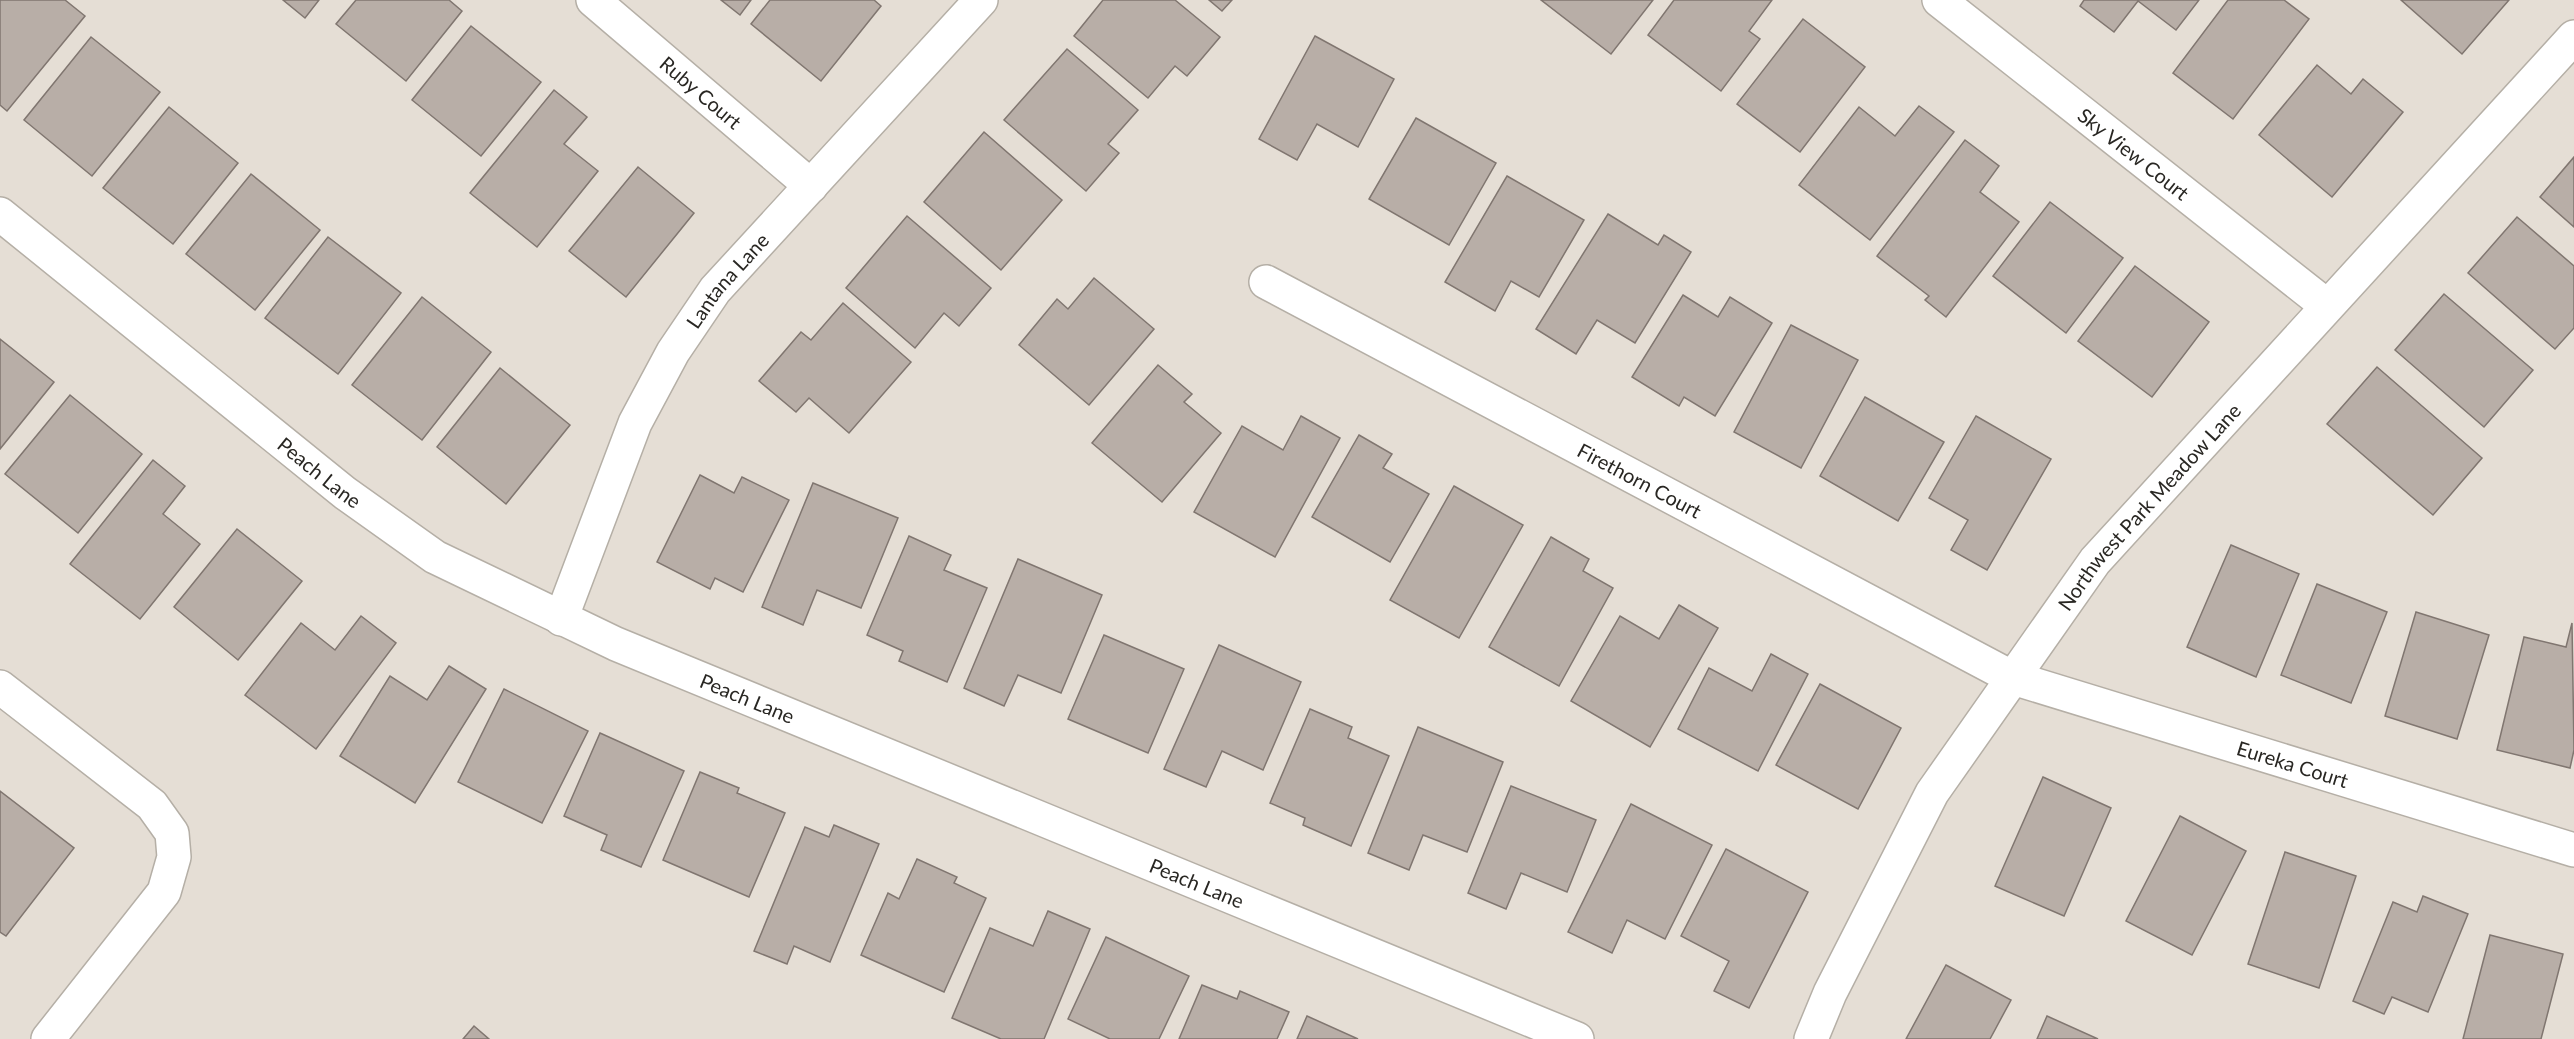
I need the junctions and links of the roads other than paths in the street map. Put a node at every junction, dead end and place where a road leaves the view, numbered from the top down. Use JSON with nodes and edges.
{"nodes":[{"id":1,"x":592,"y":0,"type":"edge"},
{"id":2,"x":981,"y":0,"type":"edge"},
{"id":3,"x":1939,"y":0,"type":"edge"},
{"id":4,"x":2574,"y":37,"type":"edge"},
{"id":5,"x":811,"y":186,"type":"junction"},
{"id":6,"x":0,"y":214,"type":"edge"},
{"id":7,"x":1266,"y":282,"type":"dead end"},
{"id":8,"x":2327,"y":306,"type":"junction"},
{"id":9,"x":561,"y":619,"type":"junction"},
{"id":10,"x":2013,"y":678,"type":"junction"},
{"id":11,"x":0,"y":687,"type":"edge"},
{"id":12,"x":2574,"y":850,"type":"edge"},
{"id":13,"x":48,"y":1039,"type":"edge"},
{"id":14,"x":1577,"y":1039,"type":"edge"},
{"id":15,"x":1811,"y":1039,"type":"edge"}],
"edges":[{"from":1,"to":5,"type":"street","name":"Ruby Court"},
{"from":2,"to":5,"type":"street","name":"Lantana Lane"},
{"from":3,"to":8,"type":"street","name":"Sky View Court"},
{"from":4,"to":8,"type":"street","name":"Northwest Park Meadow Lane"},
{"from":5,"to":9,"type":"street","name":"Lantana Lane"},
{"from":6,"to":9,"type":"street","name":"Peach Lane"},
{"from":7,"to":10,"type":"street","name":"Firethorn Court"},
{"from":8,"to":10,"type":"street","name":"Northwest Park Meadow Lane"},
{"from":9,"to":14,"type":"street","name":"Peach Lane"},
{"from":10,"to":12,"type":"street","name":"Eureka Court"},
{"from":10,"to":15,"type":"street","name":"Northwest Park Meadow Lane"},
{"from":11,"to":13,"type":"street"}]}
